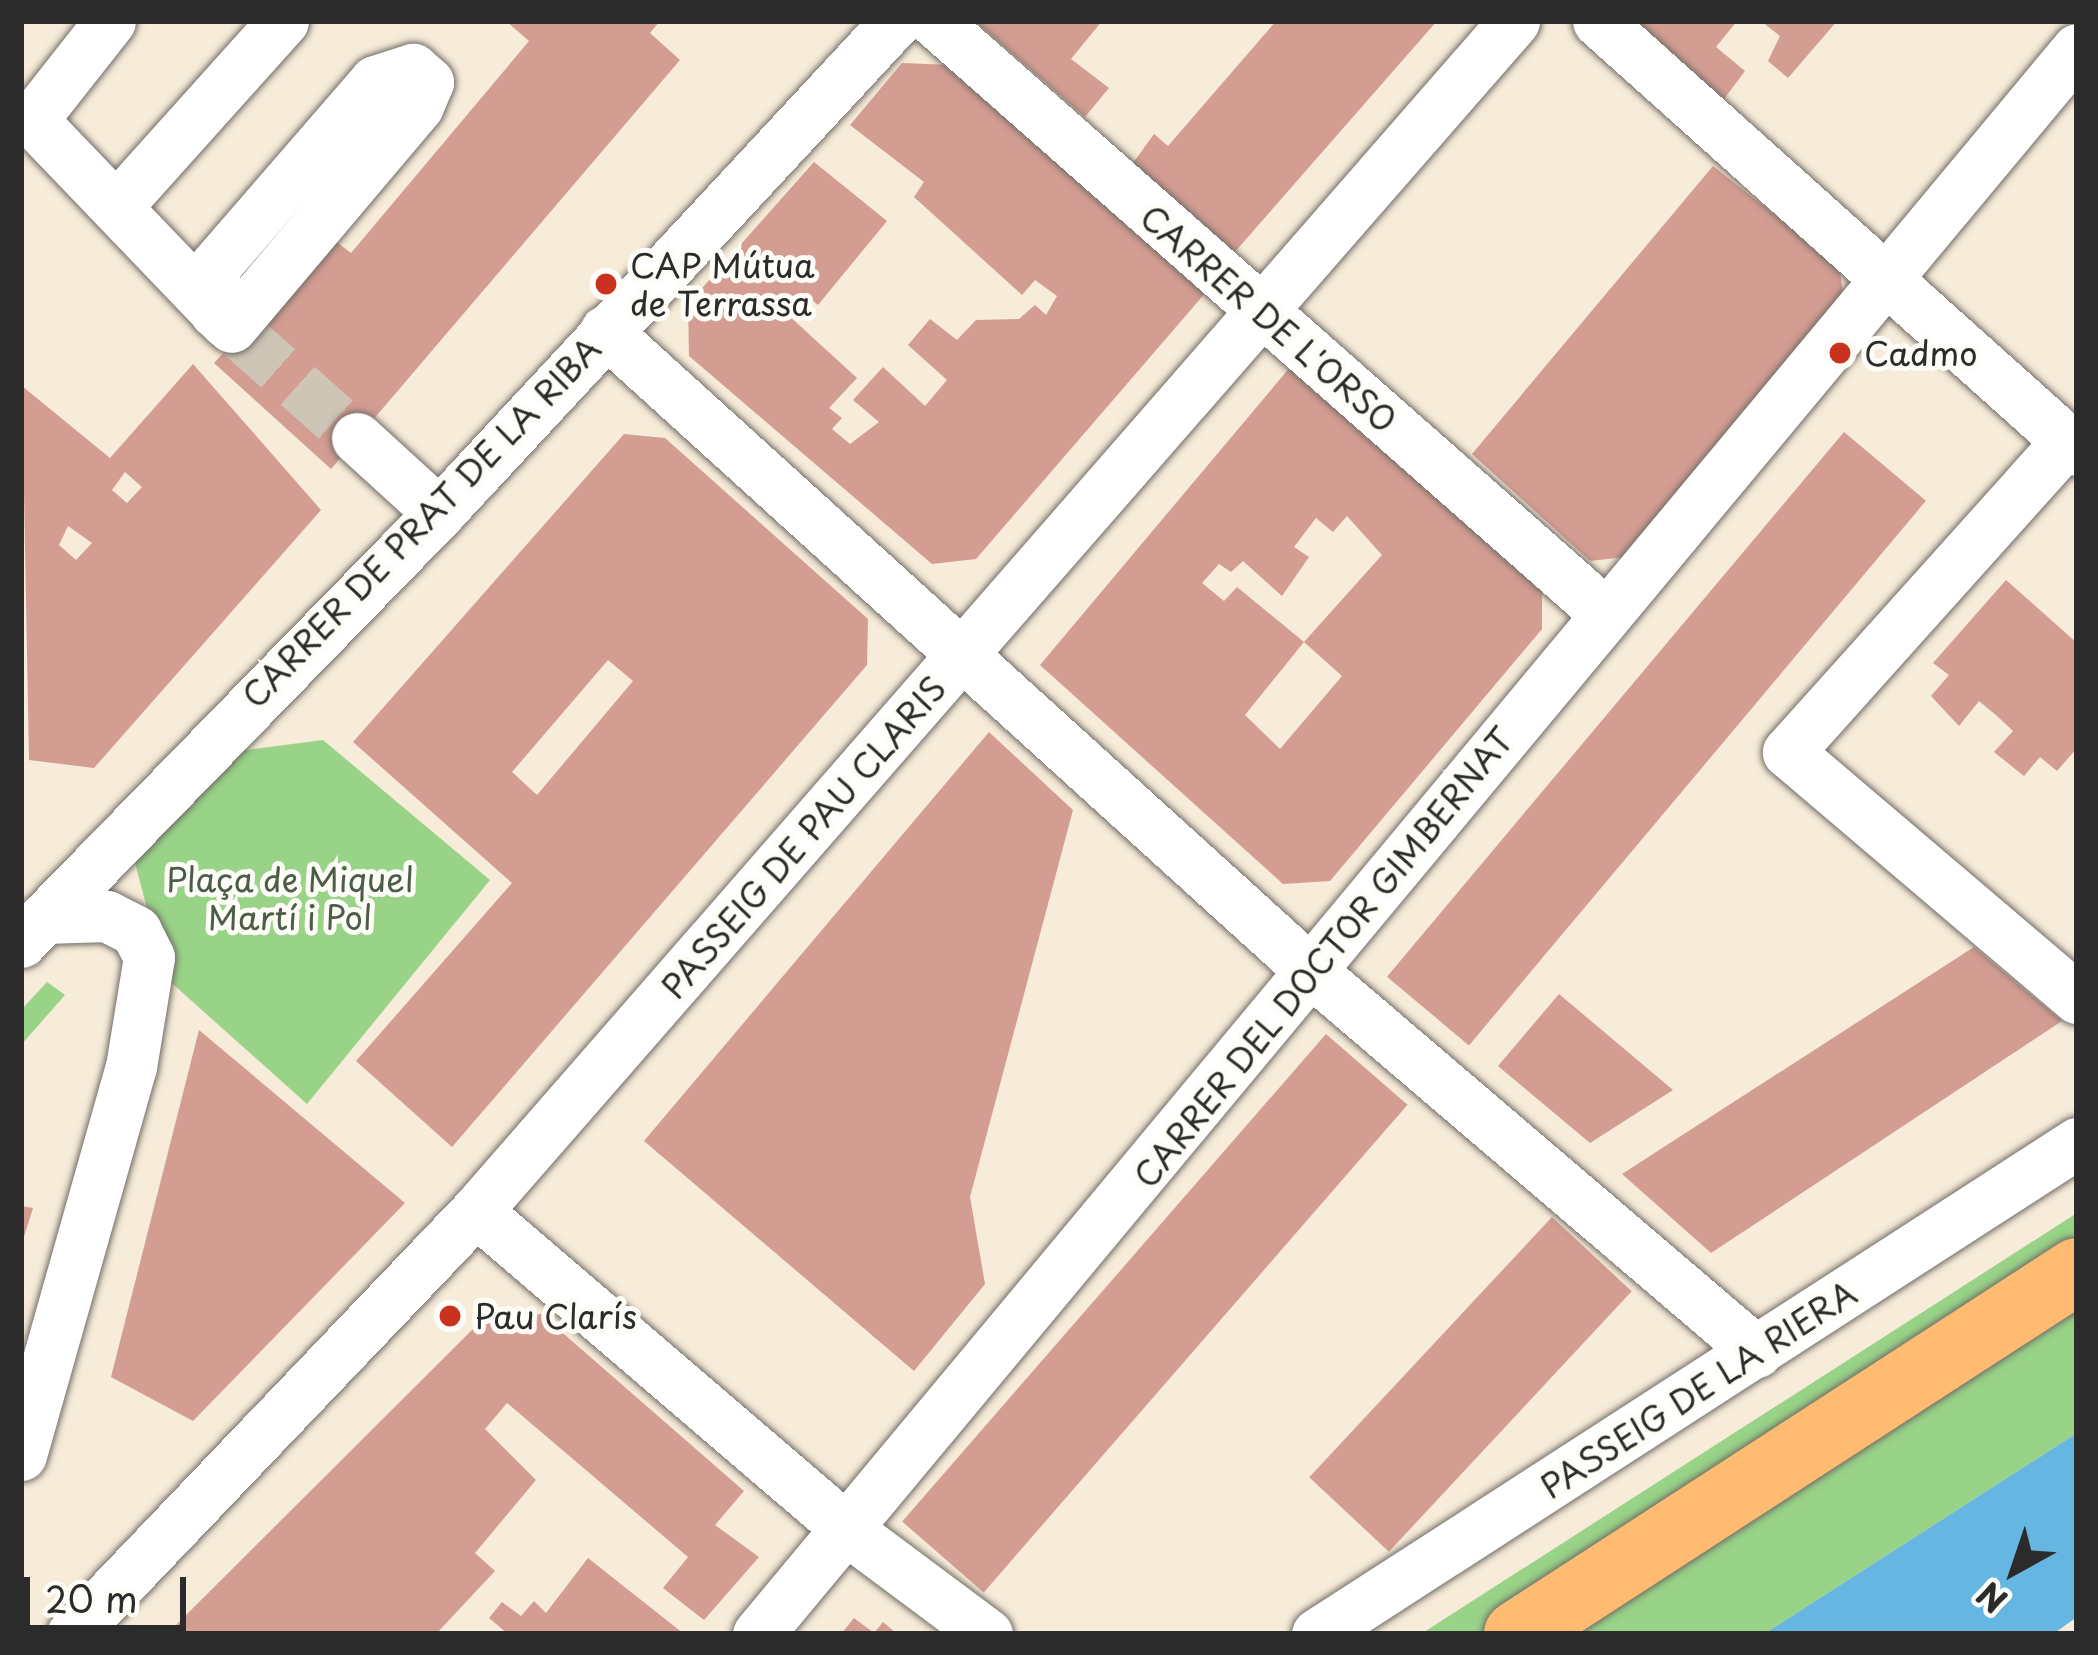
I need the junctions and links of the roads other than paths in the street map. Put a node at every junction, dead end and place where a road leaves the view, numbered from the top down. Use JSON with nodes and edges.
{"nodes":[{"id":1,"x":110,"y":21,"type":"edge"},
{"id":2,"x":283,"y":21,"type":"edge"},
{"id":3,"x":896,"y":21,"type":"edge"},
{"id":4,"x":934,"y":21,"type":"edge"},
{"id":5,"x":1514,"y":21,"type":"edge"},
{"id":6,"x":1598,"y":21,"type":"edge"},
{"id":7,"x":2077,"y":49,"type":"edge"},
{"id":8,"x":116,"y":206,"type":"junction"},
{"id":9,"x":1883,"y":276,"type":"junction"},
{"id":10,"x":1261,"y":312,"type":"junction"},
{"id":11,"x":229,"y":324,"type":"junction"},
{"id":12,"x":605,"y":331,"type":"junction"},
{"id":13,"x":356,"y":438,"type":"tunnel mouth"},
{"id":14,"x":2072,"y":446,"type":"edge"},
{"id":15,"x":439,"y":513,"type":"junction"},
{"id":16,"x":1605,"y":614,"type":"junction"},
{"id":17,"x":959,"y":658,"type":"junction"},
{"id":18,"x":28,"y":915,"type":"edge"},
{"id":19,"x":1312,"y":972,"type":"junction"},
{"id":20,"x":2077,"y":998,"type":"edge"},
{"id":21,"x":2077,"y":1143,"type":"edge"},
{"id":22,"x":476,"y":1211,"type":"junction"},
{"id":23,"x":2076,"y":1272,"type":"edge"},
{"id":24,"x":1757,"y":1352,"type":"junction"},
{"id":25,"x":21,"y":1455,"type":"edge"},
{"id":26,"x":850,"y":1532,"type":"junction"},
{"id":27,"x":72,"y":1634,"type":"edge"},
{"id":28,"x":758,"y":1634,"type":"edge"},
{"id":29,"x":987,"y":1634,"type":"edge"},
{"id":30,"x":1318,"y":1634,"type":"edge"},
{"id":31,"x":1517,"y":1634,"type":"edge"}],
"edges":[{"from":1,"to":8,"type":"street"},
{"from":2,"to":8,"type":"street"},
{"from":3,"to":12,"type":"street","name":"CARRER DE PRAT DE LA RIBA"},
{"from":4,"to":10,"type":"street","name":"CARRER DE L'ORSO"},
{"from":5,"to":10,"type":"street","name":"PASSEIG DE PAU CLARIS"},
{"from":6,"to":9,"type":"street"},
{"from":7,"to":9,"type":"street","name":"CARRER DEL DOCTOR GIMBERNAT"},
{"from":8,"to":11,"type":"street"},
{"from":9,"to":14,"type":"street"},
{"from":9,"to":16,"type":"street","name":"CARRER DEL DOCTOR GIMBERNAT"},
{"from":10,"to":16,"type":"street","name":"CARRER DE L'ORSO"},
{"from":10,"to":17,"type":"street","name":"PASSEIG DE PAU CLARIS"},
{"from":11,"to":11,"type":"street"},
{"from":12,"to":15,"type":"street","name":"CARRER DE PRAT DE LA RIBA"},
{"from":12,"to":17,"type":"street"},
{"from":13,"to":15,"type":"street"},
{"from":14,"to":20,"type":"street"},
{"from":15,"to":18,"type":"street","name":"CARRER DE PRAT DE LA RIBA"},
{"from":16,"to":19,"type":"street","name":"CARRER DEL DOCTOR GIMBERNAT"},
{"from":17,"to":19,"type":"street"},
{"from":17,"to":22,"type":"street","name":"PASSEIG DE PAU CLARIS"},
{"from":18,"to":25,"type":"street"},
{"from":19,"to":24,"type":"street"},
{"from":19,"to":26,"type":"street","name":"CARRER DEL DOCTOR GIMBERNAT"},
{"from":21,"to":24,"type":"street","name":"PASSEIG DE LA RIERA"},
{"from":22,"to":26,"type":"street"},
{"from":22,"to":27,"type":"street","name":"PASSEIG DE PAU CLARIS"},
{"from":23,"to":31,"type":"main road"},
{"from":24,"to":30,"type":"street","name":"PASSEIG DE LA RIERA"},
{"from":26,"to":28,"type":"street","name":"CARRER DEL DOCTOR GIMBERNAT"},
{"from":26,"to":29,"type":"street"}]}
